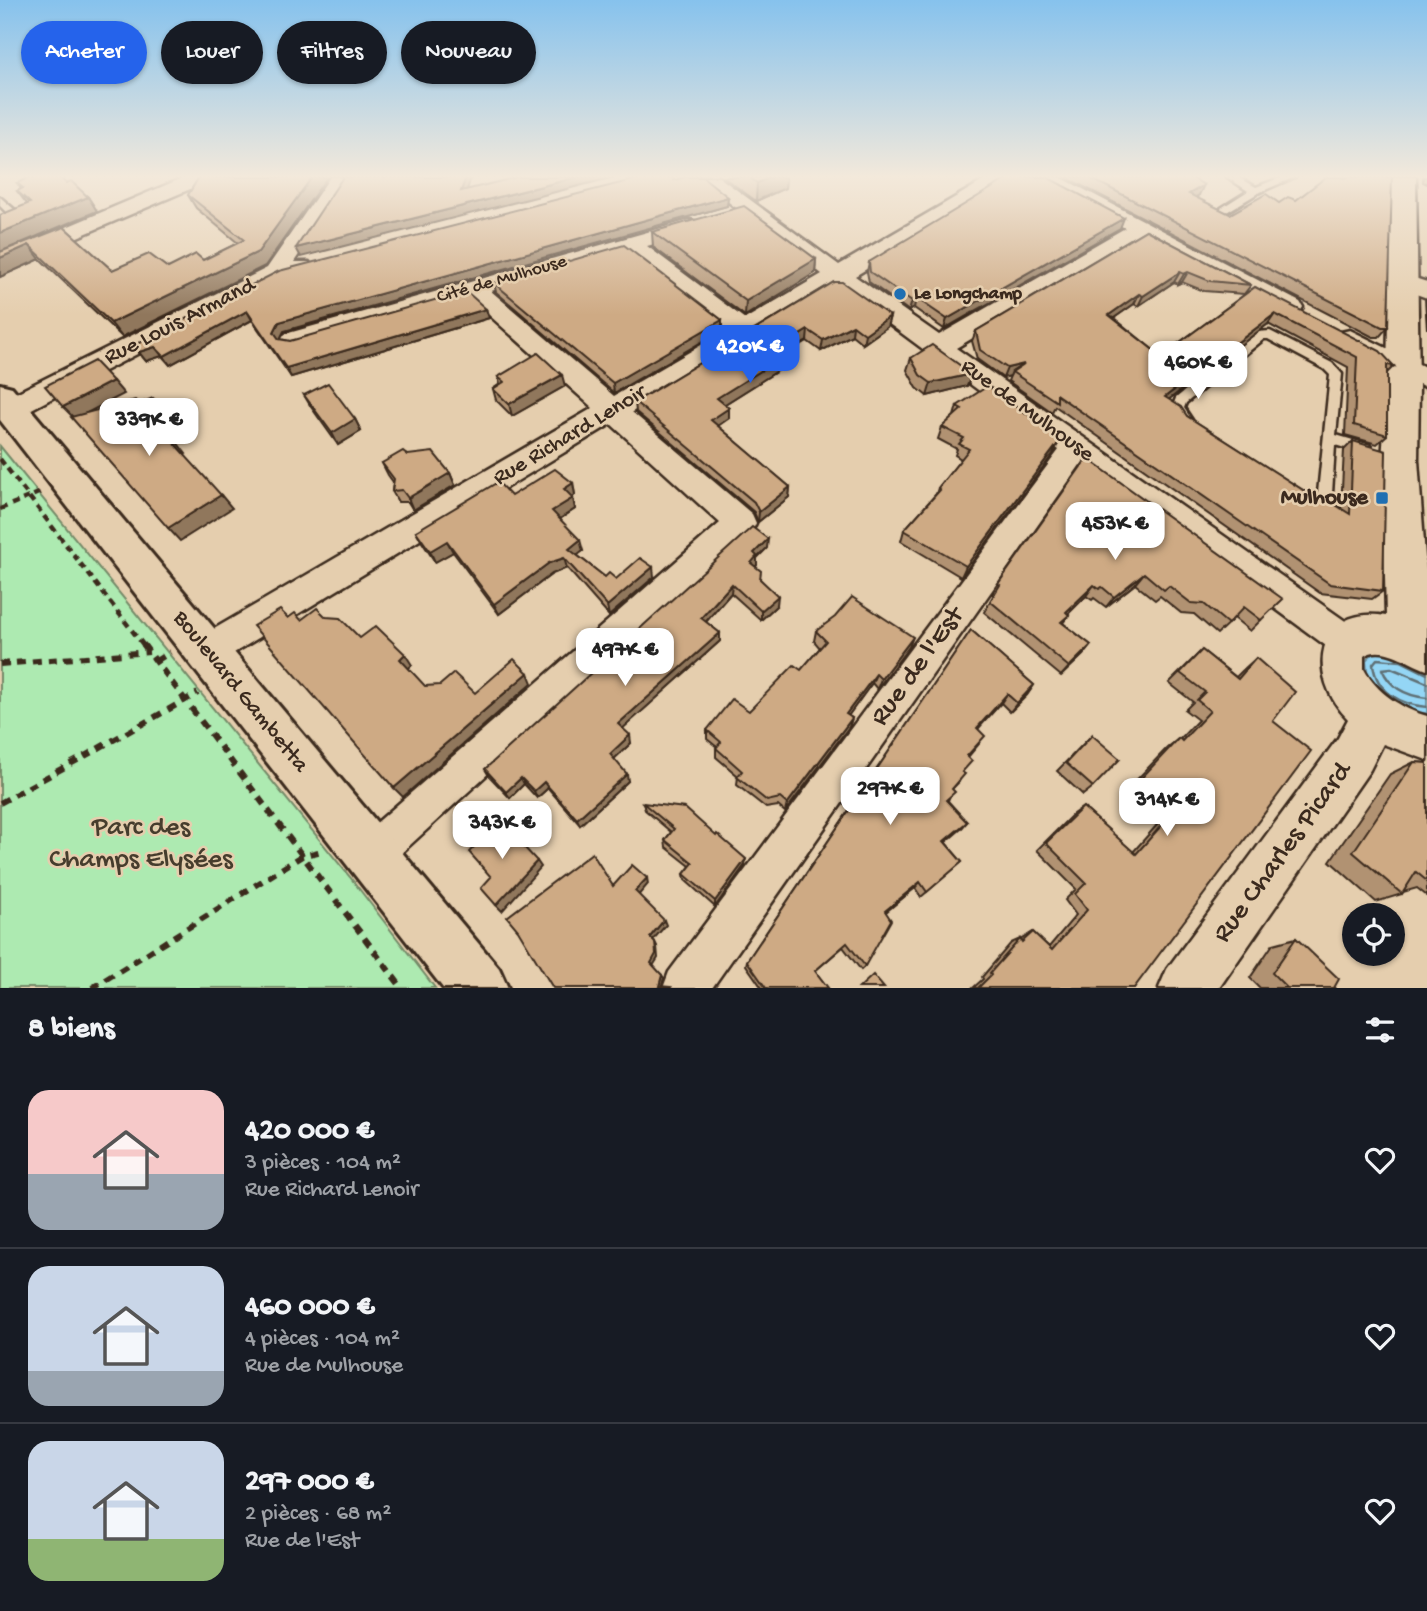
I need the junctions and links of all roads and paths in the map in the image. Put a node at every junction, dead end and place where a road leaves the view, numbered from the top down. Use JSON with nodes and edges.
{"nodes":[{"id":1,"x":94,"y":223,"type":"edge"},
{"id":2,"x":309,"y":223,"type":"edge"},
{"id":3,"x":702,"y":223,"type":"edge"},
{"id":4,"x":746,"y":223,"type":"edge"},
{"id":5,"x":927,"y":223,"type":"edge"},
{"id":6,"x":1132,"y":223,"type":"edge"},
{"id":7,"x":1405,"y":223,"type":"edge"},
{"id":8,"x":1141,"y":228,"type":"junction"},
{"id":9,"x":629,"y":243,"type":"junction"},
{"id":10,"x":327,"y":260,"type":"edge"},
{"id":11,"x":0,"y":263,"type":"edge"},
{"id":12,"x":275,"y":273,"type":"junction"},
{"id":13,"x":839,"y":276,"type":"junction"},
{"id":14,"x":1414,"y":286,"type":"edge"},
{"id":15,"x":473,"y":288,"type":"junction"},
{"id":16,"x":1308,"y":316,"type":"edge"},
{"id":17,"x":1332,"y":328,"type":"edge"},
{"id":18,"x":746,"y":332,"type":"junction"},
{"id":19,"x":293,"y":340,"type":"edge"},
{"id":20,"x":938,"y":347,"type":"junction"},
{"id":21,"x":1415,"y":373,"type":"edge"},
{"id":22,"x":5,"y":402,"type":"edge"},
{"id":23,"x":612,"y":411,"type":"junction"},
{"id":24,"x":1198,"y":428,"type":"edge"},
{"id":25,"x":1329,"y":438,"type":"junction"},
{"id":26,"x":1077,"y":447,"type":"junction"},
{"id":27,"x":1388,"y":456,"type":"junction"},
{"id":28,"x":0,"y":459,"type":"edge"},
{"id":29,"x":48,"y":489,"type":"junction"},
{"id":30,"x":1295,"y":491,"type":"edge"},
{"id":31,"x":0,"y":509,"type":"edge"},
{"id":32,"x":1349,"y":643,"type":"junction"},
{"id":33,"x":1415,"y":645,"type":"edge"},
{"id":34,"x":149,"y":652,"type":"junction"},
{"id":35,"x":0,"y":664,"type":"edge"},
{"id":36,"x":217,"y":664,"type":"junction"},
{"id":37,"x":186,"y":701,"type":"junction"},
{"id":38,"x":1374,"y":714,"type":"junction"},
{"id":39,"x":1427,"y":738,"type":"edge"},
{"id":40,"x":0,"y":803,"type":"edge"},
{"id":41,"x":361,"y":842,"type":"junction"},
{"id":42,"x":302,"y":856,"type":"junction"},
{"id":43,"x":92,"y":988,"type":"edge"},
{"id":44,"x":402,"y":988,"type":"edge"},
{"id":45,"x":479,"y":988,"type":"edge"},
{"id":46,"x":685,"y":988,"type":"edge"},
{"id":47,"x":1186,"y":988,"type":"edge"}],
"edges":[{"from":1,"to":11,"type":"street"},
{"from":2,"to":12,"type":"street"},
{"from":3,"to":9,"type":"street","name":"Cité de Mulhouse"},
{"from":4,"to":13,"type":"street","name":"Rue de Mulhouse"},
{"from":5,"to":13,"type":"street","name":"Rue Richard Lenoir"},
{"from":6,"to":8,"type":"street"},
{"from":7,"to":14,"type":"street"},
{"from":8,"to":16,"type":"street"},
{"from":8,"to":20,"type":"street"},
{"from":9,"to":15,"type":"street","name":"Cité de Mulhouse"},
{"from":9,"to":18,"type":"street"},
{"from":10,"to":12,"type":"street","name":"Rue Louis Armand"},
{"from":12,"to":22,"type":"street","name":"Rue Louis Armand"},
{"from":13,"to":18,"type":"street","name":"Rue Richard Lenoir"},
{"from":13,"to":20,"type":"street","name":"Rue de Mulhouse"},
{"from":14,"to":21,"type":"street"},
{"from":15,"to":19,"type":"street","name":"Cité de Mulhouse"},
{"from":15,"to":23,"type":"street"},
{"from":17,"to":21,"type":"street"},
{"from":18,"to":23,"type":"street","name":"Rue Richard Lenoir"},
{"from":20,"to":26,"type":"street","name":"Rue de Mulhouse"},
{"from":21,"to":27,"type":"street"},
{"from":22,"to":29,"type":"main road","name":"Boulevard Gambetta"},
{"from":23,"to":36,"type":"street","name":"Rue Richard Lenoir"},
{"from":23,"to":41,"type":"street"},
{"from":24,"to":25,"type":"lane"},
{"from":25,"to":27,"type":"lane"},
{"from":25,"to":30,"type":"lane"},
{"from":26,"to":32,"type":"street","name":"Rue de Mulhouse"},
{"from":26,"to":46,"type":"street","name":"Rue de l'Est"},
{"from":27,"to":33,"type":"street"},
{"from":28,"to":29,"type":"path"},
{"from":29,"to":31,"type":"path"},
{"from":29,"to":34,"type":"path"},
{"from":29,"to":36,"type":"main road","name":"Boulevard Gambetta"},
{"from":32,"to":33,"type":"street"},
{"from":32,"to":38,"type":"street"},
{"from":34,"to":35,"type":"path"},
{"from":34,"to":37,"type":"path"},
{"from":36,"to":37,"type":"path"},
{"from":36,"to":41,"type":"main road","name":"Boulevard Gambetta"},
{"from":37,"to":40,"type":"path"},
{"from":37,"to":42,"type":"path"},
{"from":38,"to":39,"type":"street"},
{"from":38,"to":47,"type":"street","name":"Rue Charles Picard"},
{"from":41,"to":42,"type":"path"},
{"from":41,"to":45,"type":"main road","name":"Boulevard Gambetta"},
{"from":42,"to":43,"type":"path"},
{"from":42,"to":44,"type":"path"}]}
